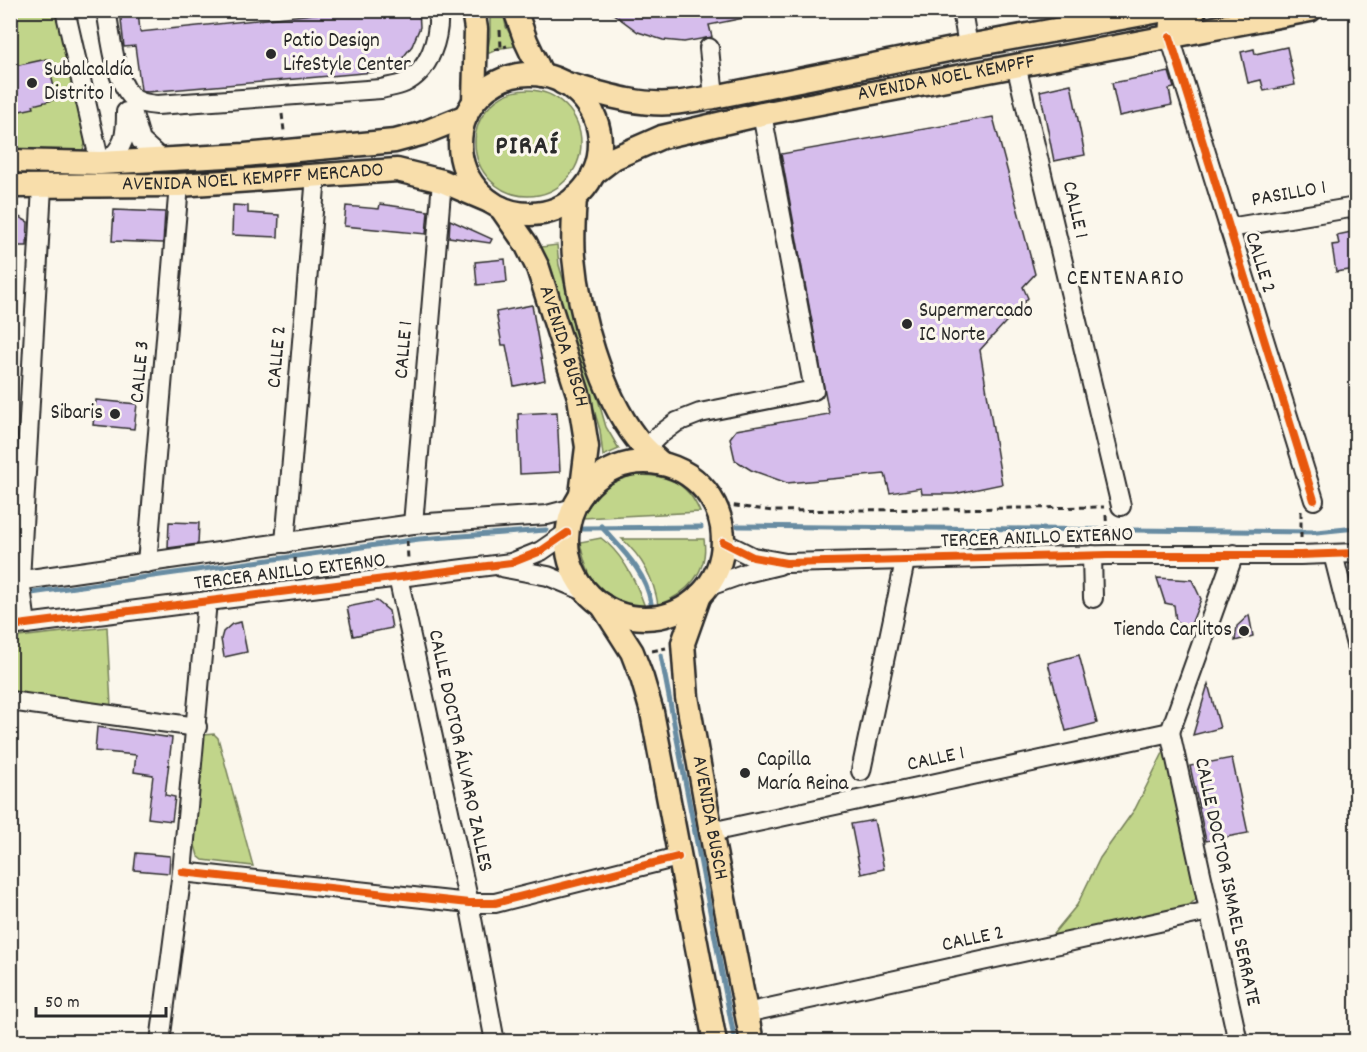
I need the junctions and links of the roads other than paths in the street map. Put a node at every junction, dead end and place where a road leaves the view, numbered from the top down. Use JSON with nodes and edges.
{"nodes":[{"id":1,"x":65,"y":10,"type":"edge"},
{"id":2,"x":106,"y":10,"type":"edge"},
{"id":3,"x":438,"y":10,"type":"edge"},
{"id":4,"x":473,"y":10,"type":"edge"},
{"id":5,"x":515,"y":10,"type":"edge"},
{"id":6,"x":962,"y":10,"type":"edge"},
{"id":7,"x":1166,"y":10,"type":"edge"},
{"id":8,"x":1195,"y":10,"type":"edge"},
{"id":9,"x":1310,"y":10,"type":"edge"},
{"id":10,"x":1111,"y":20,"type":"junction"},
{"id":11,"x":1170,"y":37,"type":"junction"},
{"id":12,"x":968,"y":46,"type":"junction"},
{"id":13,"x":709,"y":48,"type":"dead end"},
{"id":14,"x":1054,"y":58,"type":"junction"},
{"id":15,"x":1016,"y":65,"type":"junction"},
{"id":16,"x":552,"y":79,"type":"junction"},
{"id":17,"x":714,"y":98,"type":"junction"},
{"id":18,"x":470,"y":109,"type":"junction"},
{"id":19,"x":762,"y":114,"type":"junction"},
{"id":20,"x":245,"y":155,"type":"junction"},
{"id":21,"x":161,"y":159,"type":"junction"},
{"id":22,"x":10,"y":161,"type":"edge"},
{"id":23,"x":104,"y":162,"type":"junction"},
{"id":24,"x":593,"y":174,"type":"junction"},
{"id":25,"x":316,"y":176,"type":"junction"},
{"id":26,"x":442,"y":181,"type":"junction"},
{"id":27,"x":179,"y":185,"type":"junction"},
{"id":28,"x":10,"y":186,"type":"edge"},
{"id":29,"x":42,"y":187,"type":"junction"},
{"id":30,"x":575,"y":197,"type":"junction"},
{"id":31,"x":495,"y":204,"type":"junction"},
{"id":32,"x":1356,"y":207,"type":"edge"},
{"id":33,"x":1229,"y":228,"type":"junction"},
{"id":34,"x":653,"y":456,"type":"junction"},
{"id":35,"x":1314,"y":500,"type":"dead end"},
{"id":36,"x":577,"y":502,"type":"junction"},
{"id":37,"x":1113,"y":509,"type":"road end"},
{"id":38,"x":413,"y":524,"type":"junction"},
{"id":39,"x":567,"y":533,"type":"junction"},
{"id":40,"x":723,"y":542,"type":"junction"},
{"id":41,"x":285,"y":543,"type":"junction"},
{"id":42,"x":1356,"y":553,"type":"edge"},
{"id":43,"x":1234,"y":554,"type":"junction"},
{"id":44,"x":1333,"y":554,"type":"junction"},
{"id":45,"x":1092,"y":555,"type":"junction"},
{"id":46,"x":905,"y":561,"type":"junction"},
{"id":47,"x":147,"y":563,"type":"junction"},
{"id":48,"x":786,"y":563,"type":"junction"},
{"id":49,"x":490,"y":566,"type":"junction"},
{"id":50,"x":398,"y":578,"type":"junction"},
{"id":51,"x":17,"y":583,"type":"edge"},
{"id":52,"x":704,"y":591,"type":"junction"},
{"id":53,"x":594,"y":598,"type":"junction"},
{"id":54,"x":1093,"y":598,"type":"dead end"},
{"id":55,"x":207,"y":601,"type":"junction"},
{"id":56,"x":20,"y":622,"type":"edge"},
{"id":57,"x":1356,"y":645,"type":"edge"},
{"id":58,"x":10,"y":701,"type":"edge"},
{"id":59,"x":196,"y":727,"type":"junction"},
{"id":60,"x":1170,"y":732,"type":"junction"},
{"id":61,"x":861,"y":771,"type":"dead end"},
{"id":62,"x":711,"y":832,"type":"junction"},
{"id":63,"x":678,"y":858,"type":"junction"},
{"id":64,"x":182,"y":872,"type":"junction"},
{"id":65,"x":469,"y":903,"type":"junction"},
{"id":66,"x":1209,"y":911,"type":"junction"},
{"id":67,"x":746,"y":1013,"type":"junction"},
{"id":68,"x":160,"y":1041,"type":"edge"},
{"id":69,"x":495,"y":1041,"type":"edge"},
{"id":70,"x":715,"y":1041,"type":"edge"},
{"id":71,"x":752,"y":1041,"type":"edge"},
{"id":72,"x":1238,"y":1041,"type":"edge"}],
"edges":[{"from":1,"to":23,"type":"street"},
{"from":2,"to":3,"type":"street"},
{"from":4,"to":18,"type":"main road"},
{"from":5,"to":16,"type":"main road"},
{"from":6,"to":12,"type":"street"},
{"from":7,"to":10,"type":"main road","name":"AVENIDA NOEL KEMPFF"},
{"from":8,"to":11,"type":"main road"},
{"from":9,"to":11,"type":"main road","name":"AVENIDA NOEL KEMPFF"},
{"from":10,"to":12,"type":"main road","name":"AVENIDA NOEL KEMPFF"},
{"from":10,"to":14,"type":"main road"},
{"from":11,"to":14,"type":"main road","name":"AVENIDA NOEL KEMPFF"},
{"from":11,"to":33,"type":"street","name":"CALLE 2"},
{"from":12,"to":17,"type":"main road","name":"AVENIDA NOEL KEMPFF"},
{"from":13,"to":17,"type":"street"},
{"from":14,"to":15,"type":"main road","name":"AVENIDA NOEL KEMPFF"},
{"from":15,"to":19,"type":"main road","name":"AVENIDA NOEL KEMPFF"},
{"from":15,"to":37,"type":"street","name":"CALLE 1"},
{"from":16,"to":17,"type":"main road","name":"AVENIDA NOEL KEMPFF"},
{"from":16,"to":18,"type":"main road"},
{"from":16,"to":24,"type":"main road"},
{"from":18,"to":20,"type":"main road","name":"AVENIDA NOEL KEMPFF MERCADO"},
{"from":18,"to":31,"type":"main road"},
{"from":19,"to":24,"type":"main road","name":"AVENIDA NOEL KEMPFF"},
{"from":19,"to":34,"type":"street"},
{"from":20,"to":21,"type":"main road","name":"AVENIDA NOEL KEMPFF MERCADO"},
{"from":20,"to":29,"type":"main road"},
{"from":21,"to":23,"type":"main road","name":"AVENIDA NOEL KEMPFF MERCADO"},
{"from":21,"to":23,"type":"street"},
{"from":22,"to":23,"type":"main road","name":"AVENIDA NOEL KEMPFF MERCADO"},
{"from":24,"to":30,"type":"main road"},
{"from":25,"to":26,"type":"main road","name":"AVENIDA NOEL KEMPFF MERCADO"},
{"from":25,"to":27,"type":"main road","name":"AVENIDA NOEL KEMPFF MERCADO"},
{"from":25,"to":41,"type":"street","name":"CALLE 2"},
{"from":26,"to":31,"type":"main road","name":"AVENIDA NOEL KEMPFF MERCADO"},
{"from":26,"to":38,"type":"street","name":"CALLE 1"},
{"from":27,"to":29,"type":"main road","name":"AVENIDA NOEL KEMPFF MERCADO"},
{"from":27,"to":47,"type":"street","name":"CALLE 3"},
{"from":28,"to":29,"type":"main road","name":"AVENIDA NOEL KEMPFF MERCADO"},
{"from":29,"to":51,"type":"street"},
{"from":30,"to":31,"type":"main road"},
{"from":30,"to":34,"type":"main road","name":"AVENIDA BUSCH"},
{"from":31,"to":36,"type":"main road","name":"AVENIDA BUSCH"},
{"from":32,"to":33,"type":"street","name":"PASILLO 1"},
{"from":33,"to":35,"type":"street","name":"CALLE 2"},
{"from":34,"to":36,"type":"main road"},
{"from":34,"to":40,"type":"main road"},
{"from":36,"to":38,"type":"street"},
{"from":36,"to":39,"type":"main road"},
{"from":38,"to":41,"type":"street"},
{"from":39,"to":49,"type":"street","name":"TERCER ANILLO EXTERNO"},
{"from":39,"to":53,"type":"main road"},
{"from":40,"to":48,"type":"street","name":"TERCER ANILLO EXTERNO"},
{"from":40,"to":52,"type":"main road"},
{"from":41,"to":47,"type":"street"},
{"from":42,"to":44,"type":"street","name":"TERCER ANILLO EXTERNO"},
{"from":43,"to":44,"type":"street","name":"TERCER ANILLO EXTERNO"},
{"from":43,"to":45,"type":"street","name":"TERCER ANILLO EXTERNO"},
{"from":43,"to":60,"type":"street"},
{"from":44,"to":57,"type":"street"},
{"from":45,"to":46,"type":"street","name":"TERCER ANILLO EXTERNO"},
{"from":45,"to":54,"type":"street"},
{"from":46,"to":48,"type":"street","name":"TERCER ANILLO EXTERNO"},
{"from":46,"to":61,"type":"street"},
{"from":47,"to":51,"type":"street"},
{"from":48,"to":52,"type":"street","name":"TERCER ANILLO EXTERNO"},
{"from":49,"to":50,"type":"street","name":"TERCER ANILLO EXTERNO"},
{"from":49,"to":53,"type":"street","name":"TERCER ANILLO EXTERNO"},
{"from":50,"to":55,"type":"street","name":"TERCER ANILLO EXTERNO"},
{"from":50,"to":65,"type":"street","name":"CALLE DOCTOR ÁLVARO ZALLES"},
{"from":51,"to":56,"type":"street"},
{"from":52,"to":53,"type":"main road"},
{"from":52,"to":62,"type":"main road","name":"AVENIDA BUSCH"},
{"from":53,"to":63,"type":"main road","name":"AVENIDA BUSCH"},
{"from":55,"to":56,"type":"street","name":"TERCER ANILLO EXTERNO"},
{"from":55,"to":59,"type":"street"},
{"from":58,"to":59,"type":"street"},
{"from":59,"to":64,"type":"street"},
{"from":60,"to":62,"type":"street","name":"CALLE 1"},
{"from":60,"to":66,"type":"street","name":"CALLE DOCTOR ISMAEL SERRATE"},
{"from":62,"to":67,"type":"main road","name":"AVENIDA BUSCH"},
{"from":63,"to":65,"type":"street"},
{"from":63,"to":70,"type":"main road","name":"AVENIDA BUSCH"},
{"from":64,"to":65,"type":"street"},
{"from":64,"to":68,"type":"street"},
{"from":65,"to":69,"type":"street","name":"CALLE DOCTOR ÁLVARO ZALLES"},
{"from":66,"to":67,"type":"street","name":"CALLE 2"},
{"from":66,"to":72,"type":"street","name":"CALLE DOCTOR ISMAEL SERRATE"},
{"from":67,"to":71,"type":"main road","name":"AVENIDA BUSCH"}]}
